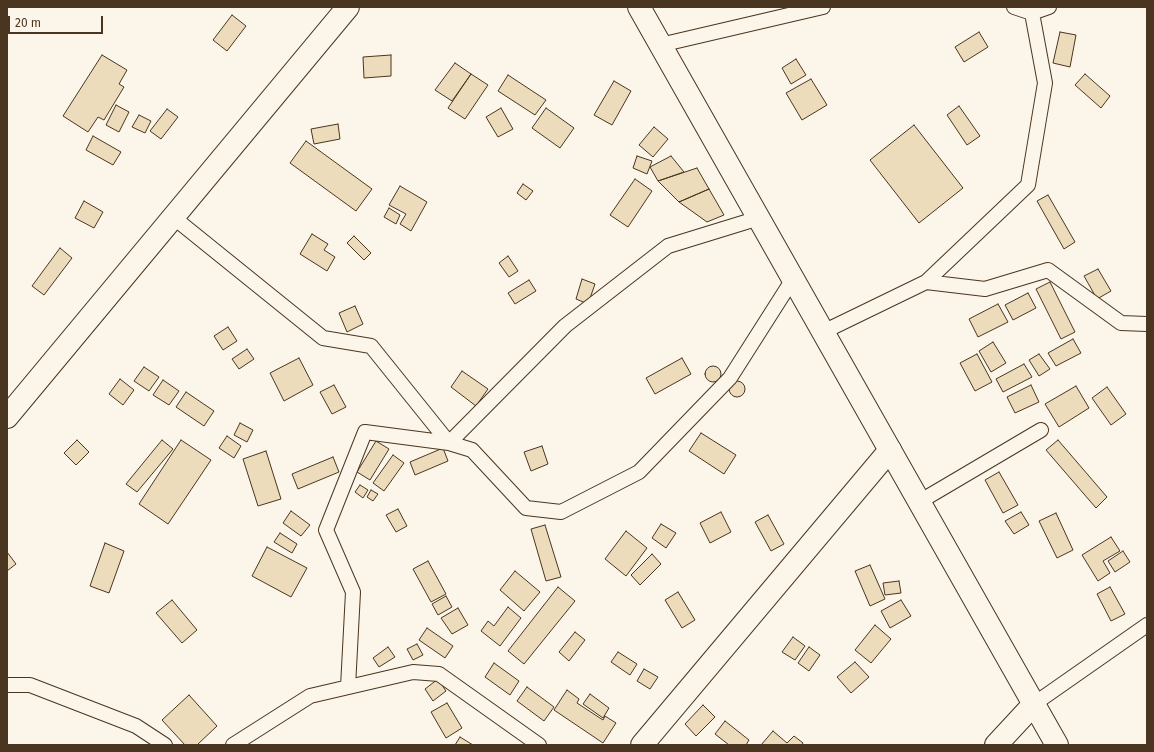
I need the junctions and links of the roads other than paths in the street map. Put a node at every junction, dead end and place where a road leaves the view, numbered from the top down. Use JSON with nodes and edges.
{"nodes":[{"id":1,"x":348,"y":7,"type":"edge"},
{"id":2,"x":639,"y":7,"type":"edge"},
{"id":3,"x":823,"y":7,"type":"edge"},
{"id":4,"x":1014,"y":7,"type":"edge"},
{"id":5,"x":1049,"y":7,"type":"edge"},
{"id":6,"x":1032,"y":13,"type":"junction"},
{"id":7,"x":660,"y":45,"type":"junction"},
{"id":8,"x":173,"y":217,"type":"junction"},
{"id":9,"x":759,"y":218,"type":"junction"},
{"id":10,"x":793,"y":279,"type":"junction"},
{"id":11,"x":926,"y":282,"type":"junction"},
{"id":12,"x":1147,"y":324,"type":"edge"},
{"id":13,"x":824,"y":332,"type":"junction"},
{"id":14,"x":7,"y":417,"type":"edge"},
{"id":15,"x":1041,"y":430,"type":"dead end"},
{"id":16,"x":450,"y":443,"type":"junction"},
{"id":17,"x":890,"y":450,"type":"junction"},
{"id":18,"x":919,"y":502,"type":"junction"},
{"id":19,"x":1147,"y":625,"type":"edge"},
{"id":20,"x":7,"y":685,"type":"edge"},
{"id":21,"x":348,"y":687,"type":"junction"},
{"id":22,"x":1034,"y":704,"type":"junction"},
{"id":23,"x":165,"y":745,"type":"edge"},
{"id":24,"x":233,"y":745,"type":"edge"},
{"id":25,"x":538,"y":745,"type":"edge"},
{"id":26,"x":642,"y":745,"type":"edge"},
{"id":27,"x":996,"y":745,"type":"edge"},
{"id":28,"x":1057,"y":745,"type":"edge"}],
"edges":[{"from":1,"to":8,"type":"street"},
{"from":2,"to":7,"type":"street"},
{"from":3,"to":7,"type":"lane"},
{"from":4,"to":6,"type":"lane"},
{"from":5,"to":6,"type":"lane"},
{"from":6,"to":11,"type":"lane"},
{"from":7,"to":9,"type":"street"},
{"from":8,"to":14,"type":"street"},
{"from":8,"to":16,"type":"lane"},
{"from":9,"to":10,"type":"street"},
{"from":9,"to":16,"type":"lane"},
{"from":10,"to":13,"type":"street"},
{"from":10,"to":16,"type":"lane"},
{"from":11,"to":12,"type":"lane"},
{"from":11,"to":13,"type":"lane"},
{"from":13,"to":17,"type":"street"},
{"from":15,"to":18,"type":"lane"},
{"from":16,"to":21,"type":"lane"},
{"from":17,"to":18,"type":"street"},
{"from":17,"to":26,"type":"street"},
{"from":18,"to":22,"type":"street"},
{"from":19,"to":22,"type":"lane"},
{"from":20,"to":23,"type":"lane"},
{"from":21,"to":24,"type":"lane"},
{"from":21,"to":25,"type":"lane"},
{"from":22,"to":27,"type":"street"},
{"from":22,"to":28,"type":"street"}]}
